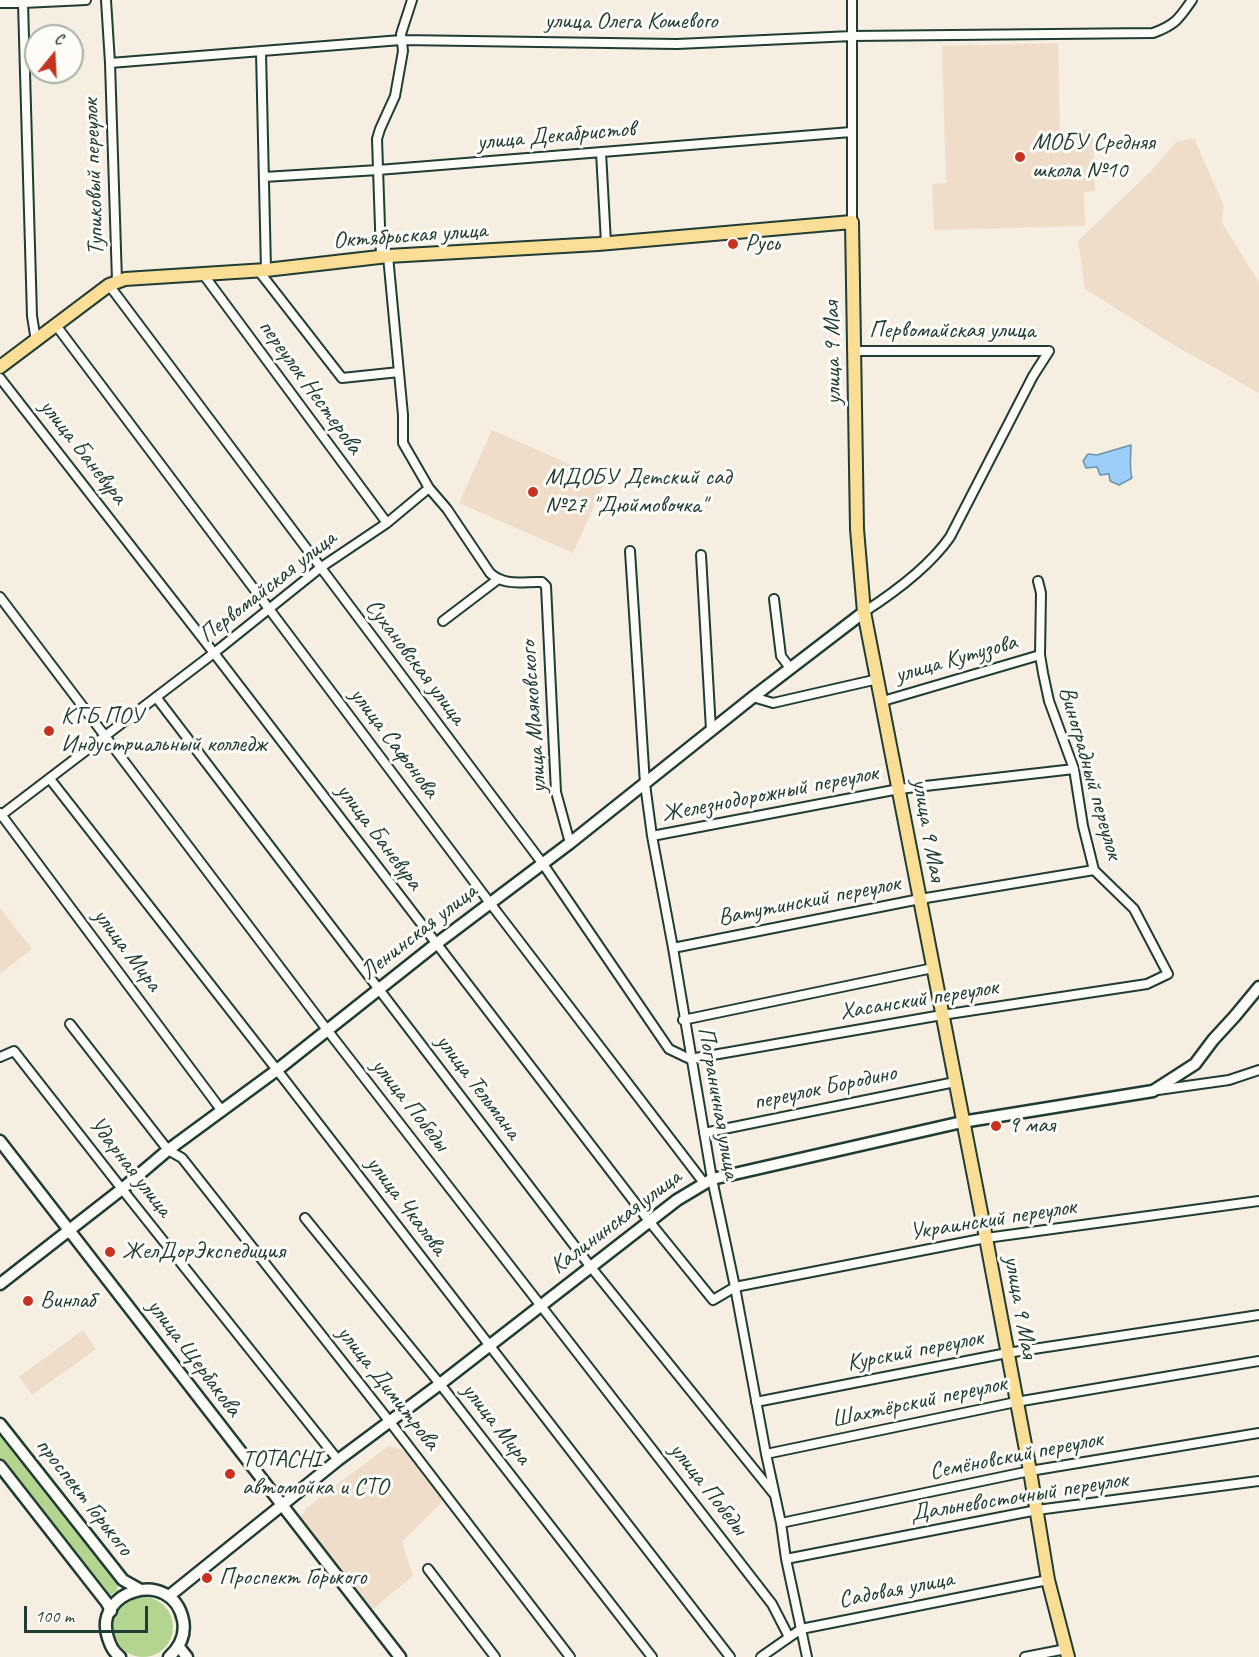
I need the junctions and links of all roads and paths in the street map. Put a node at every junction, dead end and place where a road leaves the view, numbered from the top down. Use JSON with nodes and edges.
{"nodes":[{"id":1,"x":86,"y":0,"type":"edge"},
{"id":2,"x":106,"y":0,"type":"edge"},
{"id":3,"x":412,"y":0,"type":"edge"},
{"id":4,"x":852,"y":0,"type":"edge"},
{"id":5,"x":1192,"y":0,"type":"edge"},
{"id":6,"x":0,"y":3,"type":"edge"},
{"id":7,"x":23,"y":3,"type":"junction"},
{"id":8,"x":852,"y":36,"type":"junction"},
{"id":9,"x":402,"y":40,"type":"junction"},
{"id":10,"x":261,"y":52,"type":"junction"},
{"id":11,"x":110,"y":63,"type":"junction"},
{"id":12,"x":851,"y":132,"type":"junction"},
{"id":13,"x":601,"y":152,"type":"junction"},
{"id":14,"x":378,"y":170,"type":"junction"},
{"id":15,"x":264,"y":177,"type":"junction"},
{"id":16,"x":852,"y":222,"type":"junction"},
{"id":17,"x":606,"y":243,"type":"junction"},
{"id":18,"x":384,"y":256,"type":"junction"},
{"id":19,"x":262,"y":270,"type":"junction"},
{"id":20,"x":203,"y":274,"type":"junction"},
{"id":21,"x":113,"y":283,"type":"junction"},
{"id":22,"x":55,"y":324,"type":"junction"},
{"id":23,"x":36,"y":340,"type":"junction"},
{"id":24,"x":855,"y":351,"type":"junction"},
{"id":25,"x":0,"y":367,"type":"edge"},
{"id":26,"x":399,"y":372,"type":"junction"},
{"id":27,"x":0,"y":378,"type":"edge"},
{"id":28,"x":429,"y":488,"type":"junction"},
{"id":29,"x":387,"y":523,"type":"junction"},
{"id":30,"x":630,"y":551,"type":"dead end"},
{"id":31,"x":701,"y":555,"type":"dead end"},
{"id":32,"x":320,"y":568,"type":"junction"},
{"id":33,"x":497,"y":580,"type":"junction"},
{"id":34,"x":1038,"y":580,"type":"dead end"},
{"id":35,"x":0,"y":597,"type":"edge"},
{"id":36,"x":774,"y":599,"type":"dead end"},
{"id":37,"x":269,"y":607,"type":"junction"},
{"id":38,"x":864,"y":612,"type":"junction"},
{"id":39,"x":443,"y":621,"type":"dead end"},
{"id":40,"x":214,"y":653,"type":"junction"},
{"id":41,"x":1040,"y":655,"type":"junction"},
{"id":42,"x":790,"y":668,"type":"junction"},
{"id":43,"x":878,"y":679,"type":"junction"},
{"id":44,"x":156,"y":697,"type":"junction"},
{"id":45,"x":753,"y":697,"type":"junction"},
{"id":46,"x":883,"y":701,"type":"junction"},
{"id":47,"x":711,"y":730,"type":"junction"},
{"id":48,"x":104,"y":736,"type":"junction"},
{"id":49,"x":1074,"y":769,"type":"junction"},
{"id":50,"x":50,"y":778,"type":"junction"},
{"id":51,"x":645,"y":784,"type":"junction"},
{"id":52,"x":899,"y":789,"type":"junction"},
{"id":53,"x":0,"y":814,"type":"edge"},
{"id":54,"x":652,"y":836,"type":"junction"},
{"id":55,"x":570,"y":843,"type":"junction"},
{"id":56,"x":543,"y":864,"type":"junction"},
{"id":57,"x":1094,"y":870,"type":"junction"},
{"id":58,"x":920,"y":899,"type":"junction"},
{"id":59,"x":490,"y":903,"type":"junction"},
{"id":60,"x":436,"y":944,"type":"junction"},
{"id":61,"x":673,"y":948,"type":"junction"},
{"id":62,"x":933,"y":968,"type":"junction"},
{"id":63,"x":1154,"y":980,"type":"joint"},
{"id":64,"x":379,"y":990,"type":"junction"},
{"id":65,"x":1257,"y":995,"type":"edge"},
{"id":66,"x":942,"y":1015,"type":"junction"},
{"id":67,"x":684,"y":1020,"type":"junction"},
{"id":68,"x":70,"y":1024,"type":"dead end"},
{"id":69,"x":328,"y":1031,"type":"junction"},
{"id":70,"x":0,"y":1057,"type":"edge"},
{"id":71,"x":690,"y":1059,"type":"junction"},
{"id":72,"x":277,"y":1070,"type":"junction"},
{"id":73,"x":1259,"y":1070,"type":"edge"},
{"id":74,"x":955,"y":1082,"type":"junction"},
{"id":75,"x":1154,"y":1090,"type":"junction"},
{"id":76,"x":222,"y":1111,"type":"junction"},
{"id":77,"x":962,"y":1122,"type":"junction"},
{"id":78,"x":704,"y":1133,"type":"junction"},
{"id":79,"x":0,"y":1141,"type":"edge"},
{"id":80,"x":168,"y":1150,"type":"junction"},
{"id":81,"x":708,"y":1181,"type":"junction"},
{"id":82,"x":122,"y":1189,"type":"junction"},
{"id":83,"x":1259,"y":1201,"type":"edge"},
{"id":84,"x":306,"y":1218,"type":"dead end"},
{"id":85,"x":650,"y":1221,"type":"junction"},
{"id":86,"x":70,"y":1230,"type":"junction"},
{"id":87,"x":986,"y":1238,"type":"junction"},
{"id":88,"x":590,"y":1266,"type":"junction"},
{"id":89,"x":0,"y":1284,"type":"edge"},
{"id":90,"x":735,"y":1287,"type":"junction"},
{"id":91,"x":541,"y":1305,"type":"junction"},
{"id":92,"x":1259,"y":1316,"type":"edge"},
{"id":93,"x":488,"y":1346,"type":"junction"},
{"id":94,"x":1006,"y":1353,"type":"junction"},
{"id":95,"x":1259,"y":1361,"type":"edge"},
{"id":96,"x":440,"y":1384,"type":"junction"},
{"id":97,"x":756,"y":1402,"type":"junction"},
{"id":98,"x":1016,"y":1402,"type":"junction"},
{"id":99,"x":390,"y":1422,"type":"junction"},
{"id":100,"x":0,"y":1424,"type":"edge"},
{"id":101,"x":1259,"y":1433,"type":"edge"},
{"id":102,"x":766,"y":1454,"type":"junction"},
{"id":103,"x":338,"y":1460,"type":"junction"},
{"id":104,"x":0,"y":1466,"type":"edge"},
{"id":105,"x":1030,"y":1471,"type":"junction"},
{"id":106,"x":1259,"y":1481,"type":"edge"},
{"id":107,"x":775,"y":1495,"type":"junction"},
{"id":108,"x":282,"y":1507,"type":"junction"},
{"id":109,"x":1036,"y":1510,"type":"junction"},
{"id":110,"x":781,"y":1523,"type":"junction"},
{"id":111,"x":786,"y":1558,"type":"junction"},
{"id":112,"x":428,"y":1569,"type":"dead end"},
{"id":113,"x":1048,"y":1580,"type":"junction"},
{"id":114,"x":139,"y":1589,"type":"junction"},
{"id":115,"x":169,"y":1596,"type":"junction"},
{"id":116,"x":111,"y":1611,"type":"junction"},
{"id":117,"x":801,"y":1629,"type":"junction"},
{"id":118,"x":789,"y":1637,"type":"junction"},
{"id":119,"x":179,"y":1647,"type":"junction"},
{"id":120,"x":1067,"y":1653,"type":"edge"},
{"id":121,"x":112,"y":1655,"type":"edge"},
{"id":122,"x":169,"y":1657,"type":"edge"},
{"id":123,"x":187,"y":1657,"type":"edge"},
{"id":124,"x":400,"y":1657,"type":"edge"},
{"id":125,"x":495,"y":1657,"type":"edge"},
{"id":126,"x":570,"y":1657,"type":"edge"},
{"id":127,"x":652,"y":1657,"type":"edge"},
{"id":128,"x":730,"y":1657,"type":"edge"},
{"id":129,"x":760,"y":1657,"type":"edge"},
{"id":130,"x":807,"y":1657,"type":"edge"},
{"id":131,"x":1025,"y":1657,"type":"edge"}],
"edges":[{"from":1,"to":7,"type":"street"},
{"from":2,"to":11,"type":"street","name":"Тупиковый переулок"},
{"from":3,"to":9,"type":"street"},
{"from":4,"to":8,"type":"street","name":"улица 9 Мая"},
{"from":5,"to":8,"type":"street","name":"улица Олега Кошевого"},
{"from":6,"to":7,"type":"street"},
{"from":7,"to":23,"type":"street"},
{"from":8,"to":9,"type":"street","name":"улица Олега Кошевого"},
{"from":8,"to":12,"type":"street","name":"улица 9 Мая"},
{"from":9,"to":10,"type":"street","name":"улица Олега Кошевого"},
{"from":9,"to":14,"type":"street"},
{"from":10,"to":11,"type":"street","name":"улица Олега Кошевого"},
{"from":10,"to":15,"type":"street"},
{"from":11,"to":21,"type":"street","name":"Тупиковый переулок"},
{"from":12,"to":13,"type":"street","name":"улица Декабристов"},
{"from":12,"to":16,"type":"street","name":"улица 9 Мая"},
{"from":13,"to":14,"type":"street","name":"улица Декабристов"},
{"from":13,"to":17,"type":"street"},
{"from":14,"to":15,"type":"street","name":"улица Декабристов"},
{"from":14,"to":18,"type":"street"},
{"from":15,"to":19,"type":"street"},
{"from":16,"to":17,"type":"main road","name":"Октябрьская улица"},
{"from":16,"to":24,"type":"main road","name":"улица 9 Мая"},
{"from":17,"to":18,"type":"main road","name":"Октябрьская улица"},
{"from":18,"to":19,"type":"main road","name":"Октябрьская улица"},
{"from":18,"to":26,"type":"street"},
{"from":19,"to":20,"type":"main road","name":"Октябрьская улица"},
{"from":19,"to":26,"type":"street"},
{"from":20,"to":21,"type":"main road","name":"Октябрьская улица"},
{"from":20,"to":29,"type":"street","name":"переулок Нестерова"},
{"from":21,"to":22,"type":"main road","name":"Октябрьская улица"},
{"from":21,"to":32,"type":"street","name":"Сухановская улица"},
{"from":22,"to":23,"type":"main road","name":"Октябрьская улица"},
{"from":22,"to":37,"type":"street","name":"улица Сафонова"},
{"from":23,"to":25,"type":"main road","name":"Октябрьская улица"},
{"from":24,"to":38,"type":"main road","name":"улица 9 Мая"},
{"from":24,"to":38,"type":"street","name":"Первомайская улица"},
{"from":26,"to":28,"type":"street"},
{"from":27,"to":40,"type":"street","name":"улица Баневура"},
{"from":28,"to":29,"type":"street","name":"Первомайская улица"},
{"from":28,"to":33,"type":"street"},
{"from":29,"to":32,"type":"street","name":"Первомайская улица"},
{"from":30,"to":51,"type":"street","name":"Пограничная улица"},
{"from":31,"to":47,"type":"street"},
{"from":32,"to":37,"type":"street","name":"Первомайская улица"},
{"from":32,"to":56,"type":"street","name":"Сухановская улица"},
{"from":33,"to":39,"type":"street"},
{"from":33,"to":55,"type":"street","name":"улица Маяковского"},
{"from":34,"to":41,"type":"street","name":"Виноградный переулок"},
{"from":35,"to":48,"type":"street","name":"улица Победы"},
{"from":36,"to":42,"type":"street"},
{"from":37,"to":40,"type":"street","name":"Первомайская улица"},
{"from":37,"to":59,"type":"street","name":"улица Сафонова"},
{"from":38,"to":42,"type":"main road","name":"Ленинская улица"},
{"from":38,"to":43,"type":"main road","name":"улица 9 Мая"},
{"from":40,"to":44,"type":"street","name":"Первомайская улица"},
{"from":40,"to":60,"type":"street","name":"улица Баневура"},
{"from":41,"to":46,"type":"street","name":"улица Кутузова"},
{"from":41,"to":49,"type":"street","name":"Виноградный переулок"},
{"from":42,"to":45,"type":"main road","name":"Ленинская улица"},
{"from":43,"to":45,"type":"street","name":"улица Кутузова"},
{"from":43,"to":46,"type":"main road","name":"улица 9 Мая"},
{"from":44,"to":48,"type":"street","name":"Первомайская улица"},
{"from":44,"to":64,"type":"street","name":"улица Тельмана"},
{"from":45,"to":47,"type":"main road","name":"Ленинская улица"},
{"from":46,"to":52,"type":"main road","name":"улица 9 Мая"},
{"from":47,"to":51,"type":"main road","name":"Ленинская улица"},
{"from":48,"to":50,"type":"street","name":"Первомайская улица"},
{"from":48,"to":69,"type":"street","name":"улица Победы"},
{"from":49,"to":52,"type":"street","name":"Железнодорожный переулок"},
{"from":49,"to":57,"type":"street","name":"Виноградный переулок"},
{"from":50,"to":53,"type":"street","name":"Первомайская улица"},
{"from":50,"to":72,"type":"street","name":"улица Чкалова"},
{"from":51,"to":54,"type":"street","name":"Пограничная улица"},
{"from":51,"to":55,"type":"main road","name":"Ленинская улица"},
{"from":52,"to":54,"type":"street","name":"Железнодорожный переулок"},
{"from":52,"to":58,"type":"main road","name":"улица 9 Мая"},
{"from":53,"to":76,"type":"street","name":"улица Мира"},
{"from":54,"to":61,"type":"street","name":"Пограничная улица"},
{"from":55,"to":56,"type":"main road","name":"Ленинская улица"},
{"from":56,"to":59,"type":"main road","name":"Ленинская улица"},
{"from":56,"to":71,"type":"street","name":"Сухановская улица"},
{"from":57,"to":58,"type":"street","name":"Ватутинский переулок"},
{"from":57,"to":63,"type":"street","name":"Виноградный переулок"},
{"from":58,"to":61,"type":"street","name":"Ватутинский переулок"},
{"from":58,"to":62,"type":"main road","name":"улица 9 Мая"},
{"from":59,"to":60,"type":"main road","name":"Ленинская улица"},
{"from":59,"to":81,"type":"street","name":"улица Сафонова"},
{"from":60,"to":64,"type":"main road","name":"Ленинская улица"},
{"from":60,"to":85,"type":"street","name":"улица Баневура"},
{"from":61,"to":67,"type":"street","name":"Пограничная улица"},
{"from":62,"to":66,"type":"main road","name":"улица 9 Мая"},
{"from":62,"to":67,"type":"street"},
{"from":63,"to":66,"type":"street","name":"Хасанский переулок"},
{"from":64,"to":69,"type":"main road","name":"Ленинская улица"},
{"from":64,"to":88,"type":"street","name":"улица Тельмана"},
{"from":65,"to":75,"type":"main road","name":"Калининская улица"},
{"from":66,"to":71,"type":"street","name":"Хасанский переулок"},
{"from":66,"to":74,"type":"main road","name":"улица 9 Мая"},
{"from":67,"to":71,"type":"street","name":"Пограничная улица"},
{"from":68,"to":80,"type":"street","name":"улица Димитрова"},
{"from":69,"to":72,"type":"main road","name":"Ленинская улица"},
{"from":69,"to":91,"type":"street","name":"улица Победы"},
{"from":70,"to":82,"type":"street","name":"Ударная улица"},
{"from":71,"to":78,"type":"street","name":"Пограничная улица"},
{"from":72,"to":76,"type":"main road","name":"Ленинская улица"},
{"from":72,"to":93,"type":"street","name":"улица Чкалова"},
{"from":73,"to":75,"type":"street"},
{"from":74,"to":77,"type":"main road","name":"улица 9 Мая"},
{"from":74,"to":78,"type":"street","name":"переулок Бородино"},
{"from":75,"to":77,"type":"main road","name":"Калининская улица"},
{"from":76,"to":80,"type":"main road","name":"Ленинская улица"},
{"from":77,"to":81,"type":"main road","name":"Калининская улица"},
{"from":77,"to":87,"type":"main road","name":"улица 9 Мая"},
{"from":78,"to":81,"type":"street","name":"Пограничная улица"},
{"from":79,"to":86,"type":"main road","name":"улица Щербакова"},
{"from":80,"to":82,"type":"main road","name":"Ленинская улица"},
{"from":80,"to":99,"type":"street","name":"улица Димитрова"},
{"from":81,"to":85,"type":"main road","name":"Калининская улица"},
{"from":81,"to":90,"type":"street","name":"Пограничная улица"},
{"from":82,"to":86,"type":"main road","name":"Ленинская улица"},
{"from":82,"to":103,"type":"street","name":"Ударная улица"},
{"from":83,"to":87,"type":"street","name":"Украинский переулок"},
{"from":84,"to":96,"type":"street","name":"улица Мира"},
{"from":85,"to":88,"type":"main road","name":"Калининская улица"},
{"from":85,"to":90,"type":"street","name":"улица Баневура"},
{"from":86,"to":89,"type":"main road","name":"Ленинская улица"},
{"from":86,"to":108,"type":"main road","name":"улица Щербакова"},
{"from":87,"to":90,"type":"street","name":"Украинский переулок"},
{"from":87,"to":94,"type":"main road","name":"улица 9 Мая"},
{"from":88,"to":91,"type":"main road","name":"Калининская улица"},
{"from":88,"to":107,"type":"street","name":"улица Тельмана"},
{"from":90,"to":97,"type":"street","name":"Пограничная улица"},
{"from":91,"to":93,"type":"main road","name":"Калининская улица"},
{"from":91,"to":118,"type":"street","name":"улица Победы"},
{"from":92,"to":94,"type":"street","name":"Курский переулок"},
{"from":93,"to":96,"type":"main road","name":"Калининская улица"},
{"from":93,"to":128,"type":"street","name":"улица Чкалова"},
{"from":94,"to":97,"type":"street","name":"Курский переулок"},
{"from":94,"to":98,"type":"main road","name":"улица 9 Мая"},
{"from":95,"to":98,"type":"street","name":"Шахтёрский переулок"},
{"from":96,"to":99,"type":"main road","name":"Калининская улица"},
{"from":96,"to":127,"type":"street","name":"улица Мира"},
{"from":97,"to":102,"type":"street","name":"Пограничная улица"},
{"from":98,"to":102,"type":"street","name":"Шахтёрский переулок"},
{"from":98,"to":105,"type":"main road","name":"улица 9 Мая"},
{"from":99,"to":103,"type":"main road","name":"Калининская улица"},
{"from":99,"to":126,"type":"street","name":"улица Димитрова"},
{"from":100,"to":114,"type":"main road","name":"проспект Горького"},
{"from":101,"to":105,"type":"street","name":"Семёновский переулок"},
{"from":102,"to":107,"type":"street","name":"Пограничная улица"},
{"from":103,"to":108,"type":"main road","name":"Калининская улица"},
{"from":104,"to":116,"type":"main road","name":"проспект Горького"},
{"from":105,"to":109,"type":"main road","name":"улица 9 Мая"},
{"from":105,"to":110,"type":"street","name":"Семёновский переулок"},
{"from":106,"to":109,"type":"street","name":"Дальневосточный переулок"},
{"from":107,"to":110,"type":"street","name":"Пограничная улица"},
{"from":108,"to":115,"type":"main road","name":"Калининская улица"},
{"from":108,"to":124,"type":"main road","name":"улица Щербакова"},
{"from":109,"to":111,"type":"street","name":"Дальневосточный переулок"},
{"from":109,"to":113,"type":"main road","name":"улица 9 Мая"},
{"from":110,"to":111,"type":"street","name":"Пограничная улица"},
{"from":111,"to":117,"type":"street","name":"Пограничная улица"},
{"from":112,"to":125,"type":"street"},
{"from":113,"to":117,"type":"street","name":"Садовая улица"},
{"from":113,"to":120,"type":"main road","name":"улица 9 Мая"},
{"from":114,"to":115,"type":"main road","name":"проспект Горького"},
{"from":114,"to":116,"type":"main road","name":"проспект Горького"},
{"from":115,"to":119,"type":"main road"},
{"from":116,"to":121,"type":"main road"},
{"from":117,"to":118,"type":"street","name":"Садовая улица"},
{"from":117,"to":130,"type":"street","name":"Пограничная улица"},
{"from":118,"to":129,"type":"street","name":"Садовая улица"},
{"from":119,"to":122,"type":"main road"},
{"from":119,"to":123,"type":"main road"},
{"from":120,"to":131,"type":"street"}]}
